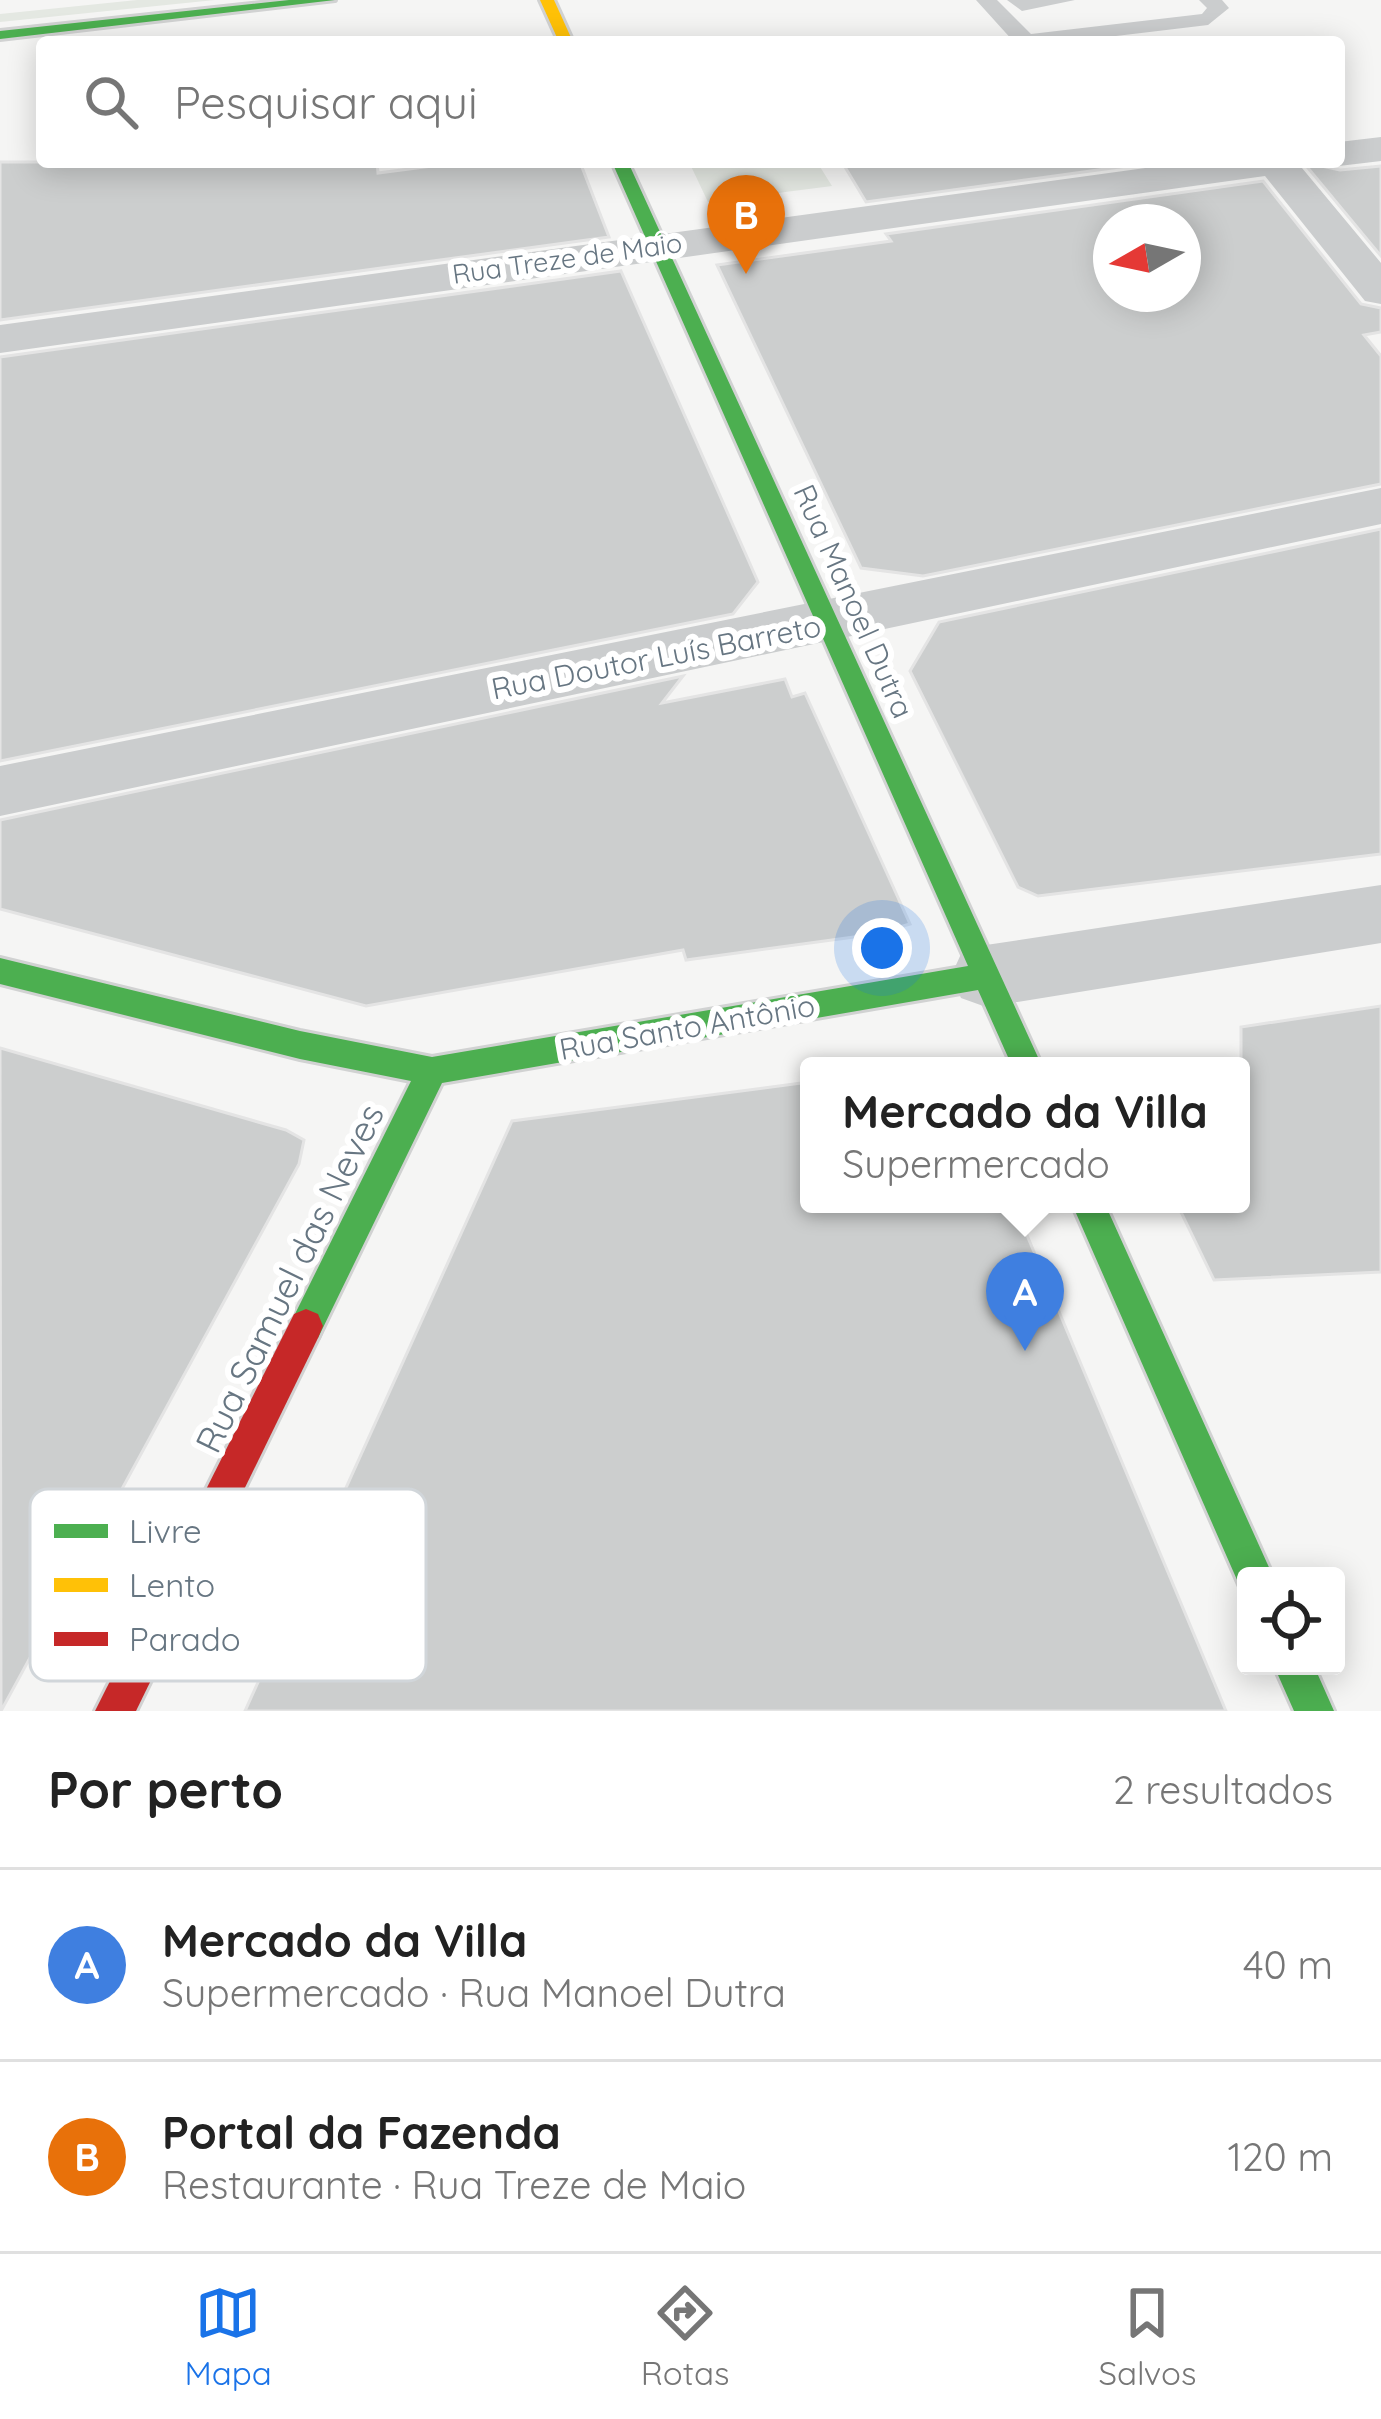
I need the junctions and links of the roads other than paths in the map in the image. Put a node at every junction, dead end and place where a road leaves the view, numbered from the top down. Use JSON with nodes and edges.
{"nodes":[{"id":1,"x":328,"y":0,"type":"edge"},
{"id":2,"x":548,"y":0,"type":"edge"},
{"id":3,"x":986,"y":0,"type":"edge"},
{"id":4,"x":1064,"y":0,"type":"edge"},
{"id":5,"x":1209,"y":0,"type":"edge"},
{"id":6,"x":1020,"y":2,"type":"edge"},
{"id":7,"x":0,"y":35,"type":"edge"},
{"id":8,"x":563,"y":36,"type":"edge"},
{"id":9,"x":1019,"y":36,"type":"edge"},
{"id":10,"x":1053,"y":36,"type":"edge"},
{"id":11,"x":1071,"y":36,"type":"edge"},
{"id":12,"x":1381,"y":149,"type":"edge"},
{"id":13,"x":1345,"y":153,"type":"edge"},
{"id":14,"x":623,"y":168,"type":"edge"},
{"id":15,"x":1231,"y":168,"type":"edge"},
{"id":16,"x":1281,"y":168,"type":"edge"},
{"id":17,"x":657,"y":245,"type":"junction"},
{"id":18,"x":1381,"y":291,"type":"edge"},
{"id":19,"x":0,"y":339,"type":"edge"},
{"id":20,"x":1381,"y":506,"type":"edge"},
{"id":21,"x":828,"y":622,"type":"junction"},
{"id":22,"x":0,"y":790,"type":"edge"},
{"id":23,"x":1381,"y":914,"type":"edge"},
{"id":24,"x":0,"y":970,"type":"edge"},
{"id":25,"x":986,"y":976,"type":"junction"},
{"id":26,"x":1023,"y":1057,"type":"edge"},
{"id":27,"x":432,"y":1071,"type":"junction"},
{"id":28,"x":1092,"y":1213,"type":"edge"},
{"id":29,"x":225,"y":1489,"type":"edge"},
{"id":30,"x":1250,"y":1567,"type":"edge"},
{"id":31,"x":1298,"y":1675,"type":"edge"},
{"id":32,"x":130,"y":1681,"type":"edge"},
{"id":33,"x":115,"y":1711,"type":"edge"},
{"id":34,"x":1314,"y":1711,"type":"edge"}],
"edges":[{"from":1,"to":7,"type":"street"},
{"from":2,"to":8,"type":"street"},
{"from":3,"to":9,"type":"lane"},
{"from":4,"to":6,"type":"lane"},
{"from":5,"to":11,"type":"lane"},
{"from":6,"to":10,"type":"lane"},
{"from":12,"to":13,"type":"street"},
{"from":14,"to":17,"type":"street","name":"Rua Manoel Dutra"},
{"from":15,"to":17,"type":"street","name":"Rua Treze de Maio"},
{"from":16,"to":18,"type":"street"},
{"from":17,"to":19,"type":"street","name":"Rua Treze de Maio"},
{"from":17,"to":21,"type":"street","name":"Rua Manoel Dutra"},
{"from":20,"to":21,"type":"street","name":"Rua Doutor Luís Barreto"},
{"from":21,"to":22,"type":"street","name":"Rua Doutor Luís Barreto"},
{"from":21,"to":25,"type":"street","name":"Rua Manoel Dutra"},
{"from":23,"to":25,"type":"street","name":"Rua Santo Antônio"},
{"from":24,"to":27,"type":"street","name":"Rua Santo Antônio"},
{"from":25,"to":26,"type":"street","name":"Rua Manoel Dutra"},
{"from":25,"to":27,"type":"street","name":"Rua Santo Antônio"},
{"from":27,"to":29,"type":"street","name":"Rua Samuel das Neves"},
{"from":28,"to":30,"type":"street"},
{"from":31,"to":34,"type":"street"},
{"from":32,"to":33,"type":"street","name":"Rua Samuel das Neves"}]}
